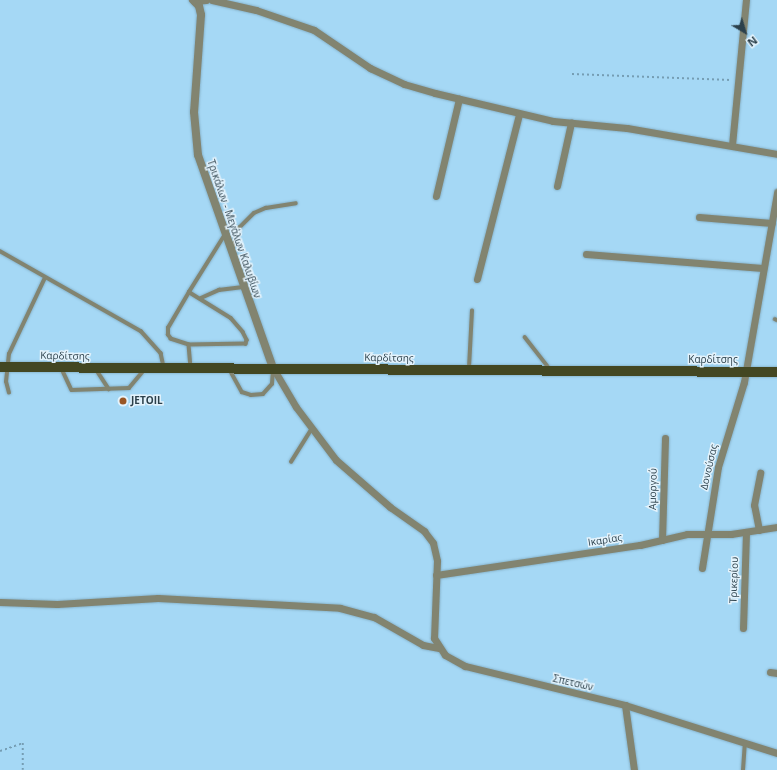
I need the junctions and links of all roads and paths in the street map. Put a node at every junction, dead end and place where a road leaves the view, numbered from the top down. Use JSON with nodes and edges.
{"nodes":[{"id":1,"x":206,"y":0,"type":"edge"},
{"id":2,"x":212,"y":0,"type":"edge"},
{"id":3,"x":746,"y":0,"type":"edge"},
{"id":4,"x":193,"y":1,"type":"edge"},
{"id":5,"x":572,"y":74,"type":"dead end"},
{"id":6,"x":737,"y":80,"type":"junction"},
{"id":7,"x":459,"y":99,"type":"junction"},
{"id":8,"x":519,"y":114,"type":"junction"},
{"id":9,"x":571,"y":123,"type":"junction"},
{"id":10,"x":732,"y":146,"type":"junction"},
{"id":11,"x":777,"y":154,"type":"edge"},
{"id":12,"x":557,"y":186,"type":"dead end"},
{"id":13,"x":777,"y":192,"type":"edge"},
{"id":14,"x":436,"y":196,"type":"dead end"},
{"id":15,"x":296,"y":202,"type":"dead end"},
{"id":16,"x":699,"y":217,"type":"dead end"},
{"id":17,"x":772,"y":222,"type":"junction"},
{"id":18,"x":224,"y":236,"type":"junction"},
{"id":19,"x":0,"y":251,"type":"edge"},
{"id":20,"x":586,"y":254,"type":"dead end"},
{"id":21,"x":233,"y":258,"type":"junction"},
{"id":22,"x":762,"y":268,"type":"junction"},
{"id":23,"x":44,"y":278,"type":"junction"},
{"id":24,"x":477,"y":279,"type":"dead end"},
{"id":25,"x":243,"y":287,"type":"junction"},
{"id":26,"x":189,"y":292,"type":"junction"},
{"id":27,"x":201,"y":298,"type":"junction"},
{"id":28,"x":472,"y":311,"type":"dead end"},
{"id":29,"x":524,"y":337,"type":"dead end"},
{"id":30,"x":189,"y":345,"type":"junction"},
{"id":31,"x":4,"y":367,"type":"edge"},
{"id":32,"x":62,"y":368,"type":"junction"},
{"id":33,"x":96,"y":368,"type":"junction"},
{"id":34,"x":145,"y":368,"type":"junction"},
{"id":35,"x":164,"y":368,"type":"junction"},
{"id":36,"x":191,"y":368,"type":"junction"},
{"id":37,"x":229,"y":368,"type":"junction"},
{"id":38,"x":273,"y":368,"type":"junction"},
{"id":39,"x":468,"y":370,"type":"junction"},
{"id":40,"x":552,"y":371,"type":"junction"},
{"id":41,"x":745,"y":372,"type":"junction"},
{"id":42,"x":777,"y":372,"type":"edge"},
{"id":43,"x":109,"y":388,"type":"junction"},
{"id":44,"x":9,"y":393,"type":"dead end"},
{"id":45,"x":312,"y":429,"type":"junction"},
{"id":46,"x":664,"y":438,"type":"dead end"},
{"id":47,"x":291,"y":462,"type":"dead end"},
{"id":48,"x":760,"y":473,"type":"dead end"},
{"id":49,"x":777,"y":527,"type":"edge"},
{"id":50,"x":759,"y":530,"type":"junction"},
{"id":51,"x":706,"y":533,"type":"junction"},
{"id":52,"x":746,"y":533,"type":"junction"},
{"id":53,"x":662,"y":540,"type":"junction"},
{"id":54,"x":702,"y":568,"type":"dead end"},
{"id":55,"x":436,"y":575,"type":"junction"},
{"id":56,"x":0,"y":602,"type":"edge"},
{"id":57,"x":743,"y":628,"type":"dead end"},
{"id":58,"x":438,"y":648,"type":"junction"},
{"id":59,"x":625,"y":705,"type":"junction"},
{"id":60,"x":745,"y":742,"type":"junction"},
{"id":61,"x":0,"y":750,"type":"edge"},
{"id":62,"x":777,"y":753,"type":"edge"},
{"id":63,"x":23,"y":770,"type":"edge"},
{"id":64,"x":634,"y":770,"type":"edge"},
{"id":65,"x":743,"y":770,"type":"edge"}],
"edges":[{"from":1,"to":4,"type":"street"},
{"from":2,"to":7,"type":"street"},
{"from":3,"to":6,"type":"street"},
{"from":4,"to":18,"type":"street","name":"Τρικάλων - Μεγάλων Καλυβίων"},
{"from":5,"to":6,"type":"path"},
{"from":6,"to":10,"type":"street"},
{"from":7,"to":8,"type":"street"},
{"from":7,"to":14,"type":"street"},
{"from":8,"to":9,"type":"street"},
{"from":8,"to":24,"type":"street"},
{"from":9,"to":10,"type":"street"},
{"from":9,"to":12,"type":"street"},
{"from":10,"to":11,"type":"street"},
{"from":13,"to":17,"type":"street","name":"Δονούσας"},
{"from":15,"to":21,"type":"lane"},
{"from":16,"to":17,"type":"street"},
{"from":17,"to":22,"type":"street","name":"Δονούσας"},
{"from":18,"to":21,"type":"street","name":"Τρικάλων - Μεγάλων Καλυβίων"},
{"from":18,"to":26,"type":"lane"},
{"from":19,"to":23,"type":"lane"},
{"from":20,"to":22,"type":"street"},
{"from":21,"to":25,"type":"street","name":"Τρικάλων - Μεγάλων Καλυβίων"},
{"from":22,"to":41,"type":"street","name":"Δονούσας"},
{"from":23,"to":31,"type":"lane"},
{"from":23,"to":35,"type":"lane"},
{"from":25,"to":27,"type":"lane"},
{"from":25,"to":38,"type":"street","name":"Τρικάλων - Μεγάλων Καλυβίων"},
{"from":26,"to":27,"type":"lane"},
{"from":26,"to":30,"type":"lane"},
{"from":27,"to":30,"type":"lane"},
{"from":28,"to":39,"type":"lane"},
{"from":29,"to":40,"type":"lane"},
{"from":30,"to":36,"type":"lane"},
{"from":31,"to":32,"type":"main road","name":"Καρδίτσης"},
{"from":31,"to":44,"type":"lane"},
{"from":32,"to":33,"type":"main road","name":"Καρδίτσης"},
{"from":32,"to":43,"type":"lane"},
{"from":33,"to":34,"type":"main road","name":"Καρδίτσης"},
{"from":33,"to":43,"type":"lane"},
{"from":34,"to":35,"type":"main road","name":"Καρδίτσης"},
{"from":34,"to":43,"type":"lane"},
{"from":35,"to":36,"type":"main road","name":"Καρδίτσης"},
{"from":36,"to":37,"type":"main road","name":"Καρδίτσης"},
{"from":37,"to":38,"type":"main road","name":"Καρδίτσης"},
{"from":37,"to":38,"type":"lane"},
{"from":38,"to":39,"type":"main road","name":"Καρδίτσης"},
{"from":38,"to":45,"type":"street"},
{"from":39,"to":40,"type":"main road","name":"Καρδίτσης"},
{"from":40,"to":41,"type":"main road","name":"Καρδίτσης"},
{"from":41,"to":42,"type":"main road","name":"Καρδίτσης"},
{"from":41,"to":51,"type":"street","name":"Δονούσας"},
{"from":45,"to":47,"type":"lane"},
{"from":45,"to":55,"type":"street"},
{"from":46,"to":53,"type":"street","name":"Αμοργού"},
{"from":48,"to":50,"type":"street"},
{"from":49,"to":50,"type":"street","name":"Ικαρίας"},
{"from":50,"to":52,"type":"street","name":"Ικαρίας"},
{"from":51,"to":52,"type":"street","name":"Ικαρίας"},
{"from":51,"to":53,"type":"street","name":"Ικαρίας"},
{"from":51,"to":54,"type":"street","name":"Δονούσας"},
{"from":52,"to":57,"type":"street","name":"Τρικερίου"},
{"from":53,"to":55,"type":"street","name":"Ικαρίας"},
{"from":55,"to":58,"type":"street"},
{"from":56,"to":58,"type":"street"},
{"from":58,"to":59,"type":"street","name":"Σπετσών"},
{"from":59,"to":60,"type":"street","name":"Σπετσών"},
{"from":59,"to":64,"type":"street"},
{"from":60,"to":62,"type":"street","name":"Σπετσών"},
{"from":60,"to":65,"type":"lane"},
{"from":61,"to":63,"type":"path"}]}
